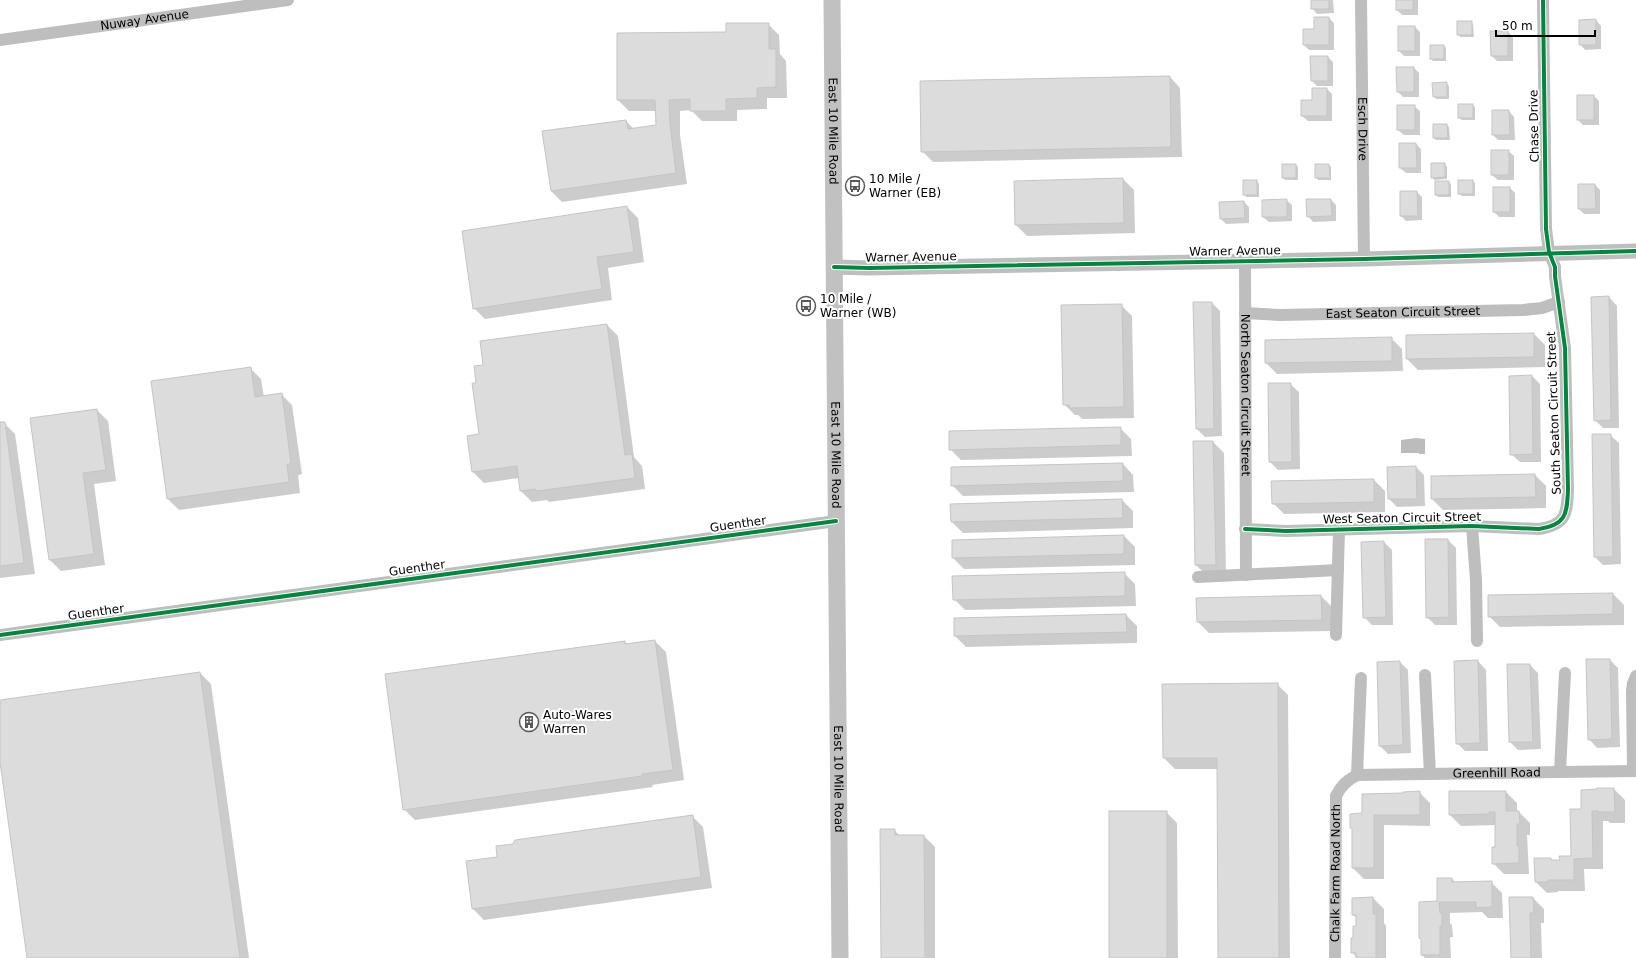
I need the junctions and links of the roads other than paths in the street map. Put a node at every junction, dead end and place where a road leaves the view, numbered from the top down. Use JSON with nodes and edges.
{"nodes":[{"id":1,"x":288,"y":0,"type":"edge"},
{"id":2,"x":832,"y":0,"type":"edge"},
{"id":3,"x":1361,"y":0,"type":"edge"},
{"id":4,"x":1543,"y":0,"type":"edge"},
{"id":5,"x":0,"y":40,"type":"edge"},
{"id":6,"x":1636,"y":250,"type":"edge"},
{"id":7,"x":1549,"y":252,"type":"junction"},
{"id":8,"x":1364,"y":259,"type":"junction"},
{"id":9,"x":1245,"y":261,"type":"junction"},
{"id":10,"x":834,"y":267,"type":"junction"},
{"id":11,"x":1558,"y":302,"type":"junction"},
{"id":12,"x":1245,"y":312,"type":"junction"},
{"id":13,"x":836,"y":521,"type":"junction"},
{"id":14,"x":1559,"y":523,"type":"joint"},
{"id":15,"x":1472,"y":526,"type":"junction"},
{"id":16,"x":1245,"y":529,"type":"junction"},
{"id":17,"x":1339,"y":530,"type":"junction"},
{"id":18,"x":1338,"y":570,"type":"junction"},
{"id":19,"x":1246,"y":574,"type":"junction"},
{"id":20,"x":1198,"y":577,"type":"dead end"},
{"id":21,"x":1336,"y":634,"type":"dead end"},
{"id":22,"x":0,"y":635,"type":"edge"},
{"id":23,"x":1476,"y":641,"type":"dead end"},
{"id":24,"x":1565,"y":673,"type":"dead end"},
{"id":25,"x":1425,"y":675,"type":"dead end"},
{"id":26,"x":1636,"y":676,"type":"edge"},
{"id":27,"x":1361,"y":678,"type":"dead end"},
{"id":28,"x":1635,"y":771,"type":"edge"},
{"id":29,"x":1560,"y":772,"type":"junction"},
{"id":30,"x":1430,"y":774,"type":"junction"},
{"id":31,"x":1357,"y":775,"type":"junction"},
{"id":32,"x":840,"y":958,"type":"edge"},
{"id":33,"x":1336,"y":958,"type":"edge"}],
"edges":[{"from":1,"to":5,"type":"street","name":"Nuway Avenue"},
{"from":2,"to":10,"type":"main road","name":"East 10 Mile Road"},
{"from":3,"to":8,"type":"street","name":"Esch Drive"},
{"from":4,"to":7,"type":"street","name":"Chase Drive"},
{"from":6,"to":7,"type":"street","name":"Warner Avenue"},
{"from":7,"to":8,"type":"street","name":"Warner Avenue"},
{"from":7,"to":11,"type":"street","name":"South Seaton Circuit Street"},
{"from":8,"to":9,"type":"street","name":"Warner Avenue"},
{"from":9,"to":10,"type":"street","name":"Warner Avenue"},
{"from":9,"to":12,"type":"street","name":"North Seaton Circuit Street"},
{"from":10,"to":13,"type":"main road","name":"East 10 Mile Road"},
{"from":11,"to":12,"type":"street","name":"East Seaton Circuit Street"},
{"from":11,"to":14,"type":"street","name":"South Seaton Circuit Street"},
{"from":12,"to":16,"type":"street","name":"North Seaton Circuit Street"},
{"from":13,"to":22,"type":"street","name":"Guenther"},
{"from":13,"to":32,"type":"main road","name":"East 10 Mile Road"},
{"from":14,"to":15,"type":"street","name":"West Seaton Circuit Street"},
{"from":15,"to":17,"type":"street","name":"West Seaton Circuit Street"},
{"from":15,"to":23,"type":"street"},
{"from":16,"to":17,"type":"street","name":"West Seaton Circuit Street"},
{"from":16,"to":19,"type":"street","name":"North Seaton Circuit Street"},
{"from":17,"to":18,"type":"street"},
{"from":18,"to":19,"type":"street"},
{"from":18,"to":21,"type":"street"},
{"from":19,"to":20,"type":"street"},
{"from":24,"to":29,"type":"street"},
{"from":25,"to":30,"type":"street"},
{"from":26,"to":28,"type":"street"},
{"from":27,"to":31,"type":"street"},
{"from":28,"to":29,"type":"street","name":"Greenhill Road"},
{"from":29,"to":30,"type":"street","name":"Greenhill Road"},
{"from":30,"to":31,"type":"street","name":"Greenhill Road"},
{"from":31,"to":33,"type":"street","name":"Chalk Farm Road North"}]}
